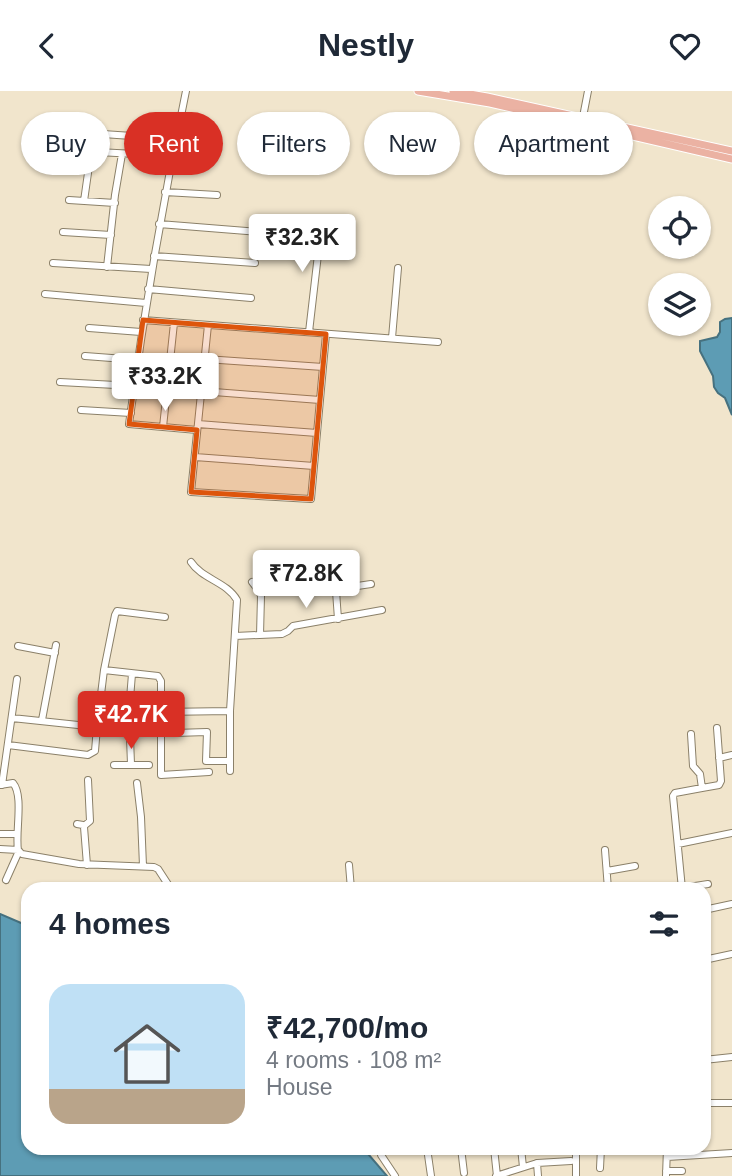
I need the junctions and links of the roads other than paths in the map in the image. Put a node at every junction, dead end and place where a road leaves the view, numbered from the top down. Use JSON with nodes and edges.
{"nodes":[{"id":1,"x":186,"y":91,"type":"edge"},
{"id":2,"x":418,"y":91,"type":"edge"},
{"id":3,"x":453,"y":91,"type":"edge"},
{"id":4,"x":588,"y":91,"type":"edge"},
{"id":5,"x":182,"y":112,"type":"edge"},
{"id":6,"x":536,"y":112,"type":"edge"},
{"id":7,"x":547,"y":112,"type":"edge"},
{"id":8,"x":584,"y":112,"type":"edge"},
{"id":9,"x":633,"y":131,"type":"edge"},
{"id":10,"x":633,"y":134,"type":"edge"},
{"id":11,"x":176,"y":139,"type":"joint"},
{"id":12,"x":732,"y":151,"type":"edge"},
{"id":13,"x":110,"y":153,"type":"edge"},
{"id":14,"x":122,"y":154,"type":"joint"},
{"id":15,"x":732,"y":159,"type":"edge"},
{"id":16,"x":88,"y":175,"type":"edge"},
{"id":17,"x":169,"y":175,"type":"edge"},
{"id":18,"x":165,"y":192,"type":"junction"},
{"id":19,"x":217,"y":195,"type":"dead end"},
{"id":20,"x":69,"y":200,"type":"dead end"},
{"id":21,"x":84,"y":201,"type":"junction"},
{"id":22,"x":115,"y":203,"type":"junction"},
{"id":23,"x":322,"y":220,"type":"dead end"},
{"id":24,"x":159,"y":224,"type":"junction"},
{"id":25,"x":63,"y":232,"type":"dead end"},
{"id":26,"x":258,"y":232,"type":"dead end"},
{"id":27,"x":111,"y":235,"type":"junction"},
{"id":28,"x":154,"y":256,"type":"junction"},
{"id":29,"x":53,"y":263,"type":"dead end"},
{"id":30,"x":255,"y":263,"type":"dead end"},
{"id":31,"x":107,"y":267,"type":"junction"},
{"id":32,"x":398,"y":268,"type":"dead end"},
{"id":33,"x":151,"y":269,"type":"junction"},
{"id":34,"x":148,"y":289,"type":"junction"},
{"id":35,"x":45,"y":294,"type":"dead end"},
{"id":36,"x":251,"y":298,"type":"dead end"},
{"id":37,"x":146,"y":303,"type":"junction"},
{"id":38,"x":143,"y":320,"type":"junction"},
{"id":39,"x":174,"y":323,"type":"junction"},
{"id":40,"x":208,"y":325,"type":"junction"},
{"id":41,"x":89,"y":328,"type":"dead end"},
{"id":42,"x":141,"y":332,"type":"junction"},
{"id":43,"x":309,"y":332,"type":"junction"},
{"id":44,"x":326,"y":334,"type":"junction"},
{"id":45,"x":392,"y":338,"type":"junction"},
{"id":46,"x":438,"y":342,"type":"dead end"},
{"id":47,"x":85,"y":356,"type":"dead end"},
{"id":48,"x":205,"y":359,"type":"junction"},
{"id":49,"x":138,"y":360,"type":"junction"},
{"id":50,"x":323,"y":367,"type":"junction"},
{"id":51,"x":60,"y":382,"type":"dead end"},
{"id":52,"x":134,"y":386,"type":"junction"},
{"id":53,"x":201,"y":391,"type":"junction"},
{"id":54,"x":320,"y":400,"type":"junction"},
{"id":55,"x":81,"y":410,"type":"dead end"},
{"id":56,"x":131,"y":413,"type":"junction"},
{"id":57,"x":163,"y":427,"type":"junction"},
{"id":58,"x":197,"y":427,"type":"junction"},
{"id":59,"x":317,"y":433,"type":"junction"},
{"id":60,"x":195,"y":457,"type":"junction"},
{"id":61,"x":314,"y":466,"type":"junction"},
{"id":62,"x":191,"y":562,"type":"dead end"},
{"id":63,"x":252,"y":582,"type":"dead end"},
{"id":64,"x":372,"y":584,"type":"dead end"},
{"id":65,"x":382,"y":610,"type":"dead end"},
{"id":66,"x":165,"y":617,"type":"dead end"},
{"id":67,"x":338,"y":619,"type":"junction"},
{"id":68,"x":260,"y":635,"type":"junction"},
{"id":69,"x":235,"y":636,"type":"junction"},
{"id":70,"x":56,"y":645,"type":"dead end"},
{"id":71,"x":18,"y":646,"type":"dead end"},
{"id":72,"x":55,"y":653,"type":"junction"},
{"id":73,"x":104,"y":670,"type":"junction"},
{"id":74,"x":132,"y":674,"type":"junction"},
{"id":75,"x":17,"y":679,"type":"dead end"},
{"id":76,"x":161,"y":712,"type":"junction"},
{"id":77,"x":230,"y":712,"type":"junction"},
{"id":78,"x":12,"y":718,"type":"junction"},
{"id":79,"x":42,"y":720,"type":"junction"},
{"id":80,"x":97,"y":727,"type":"junction"},
{"id":81,"x":717,"y":728,"type":"dead end"},
{"id":82,"x":174,"y":733,"type":"dead end"},
{"id":83,"x":691,"y":734,"type":"dead end"},
{"id":84,"x":0,"y":735,"type":"edge"},
{"id":85,"x":9,"y":735,"type":"junction"},
{"id":86,"x":8,"y":745,"type":"junction"},
{"id":87,"x":732,"y":755,"type":"edge"},
{"id":88,"x":719,"y":758,"type":"junction"},
{"id":89,"x":3,"y":761,"type":"edge"},
{"id":90,"x":230,"y":761,"type":"junction"},
{"id":91,"x":131,"y":764,"type":"junction"},
{"id":92,"x":114,"y":765,"type":"dead end"},
{"id":93,"x":149,"y":765,"type":"dead end"},
{"id":94,"x":230,"y":771,"type":"dead end"},
{"id":95,"x":209,"y":772,"type":"dead end"},
{"id":96,"x":88,"y":780,"type":"dead end"},
{"id":97,"x":137,"y":783,"type":"dead end"},
{"id":98,"x":1,"y":785,"type":"edge"},
{"id":99,"x":702,"y":788,"type":"junction"},
{"id":100,"x":732,"y":833,"type":"edge"},
{"id":101,"x":0,"y":834,"type":"edge"},
{"id":102,"x":17,"y":834,"type":"junction"},
{"id":103,"x":678,"y":844,"type":"junction"},
{"id":104,"x":0,"y":849,"type":"edge"},
{"id":105,"x":605,"y":850,"type":"dead end"},
{"id":106,"x":19,"y":851,"type":"junction"},
{"id":107,"x":87,"y":865,"type":"junction"},
{"id":108,"x":349,"y":865,"type":"dead end"},
{"id":109,"x":143,"y":866,"type":"junction"},
{"id":110,"x":635,"y":866,"type":"dead end"},
{"id":111,"x":607,"y":871,"type":"junction"},
{"id":112,"x":6,"y":880,"type":"dead end"},
{"id":113,"x":166,"y":882,"type":"edge"},
{"id":114,"x":351,"y":882,"type":"edge"},
{"id":115,"x":608,"y":882,"type":"edge"},
{"id":116,"x":680,"y":882,"type":"edge"},
{"id":117,"x":732,"y":904,"type":"edge"},
{"id":118,"x":711,"y":908,"type":"edge"},
{"id":119,"x":732,"y":954,"type":"edge"},
{"id":120,"x":711,"y":958,"type":"edge"},
{"id":121,"x":732,"y":1057,"type":"edge"},
{"id":122,"x":711,"y":1059,"type":"edge"},
{"id":123,"x":732,"y":1103,"type":"edge"},
{"id":124,"x":711,"y":1104,"type":"edge"},
{"id":125,"x":732,"y":1153,"type":"edge"},
{"id":126,"x":711,"y":1154,"type":"edge"},
{"id":127,"x":381,"y":1155,"type":"edge"},
{"id":128,"x":428,"y":1155,"type":"edge"},
{"id":129,"x":462,"y":1155,"type":"edge"},
{"id":130,"x":494,"y":1155,"type":"edge"},
{"id":131,"x":522,"y":1155,"type":"edge"},
{"id":132,"x":576,"y":1155,"type":"edge"},
{"id":133,"x":601,"y":1155,"type":"edge"},
{"id":134,"x":700,"y":1155,"type":"edge"},
{"id":135,"x":667,"y":1157,"type":"joint"},
{"id":136,"x":571,"y":1161,"type":"dead end"},
{"id":137,"x":537,"y":1163,"type":"junction"},
{"id":138,"x":523,"y":1167,"type":"junction"},
{"id":139,"x":600,"y":1168,"type":"dead end"},
{"id":140,"x":682,"y":1171,"type":"dead end"},
{"id":141,"x":464,"y":1173,"type":"dead end"},
{"id":142,"x":666,"y":1174,"type":"edge"},
{"id":143,"x":505,"y":1175,"type":"edge"},
{"id":144,"x":395,"y":1176,"type":"edge"},
{"id":145,"x":431,"y":1176,"type":"edge"},
{"id":146,"x":496,"y":1176,"type":"edge"},
{"id":147,"x":538,"y":1176,"type":"edge"},
{"id":148,"x":576,"y":1176,"type":"edge"}],
"edges":[{"from":1,"to":5,"type":"street"},
{"from":2,"to":6,"type":"main road"},
{"from":3,"to":7,"type":"main road"},
{"from":4,"to":8,"type":"street"},
{"from":9,"to":12,"type":"main road"},
{"from":10,"to":15,"type":"main road"},
{"from":11,"to":11,"type":"street"},
{"from":13,"to":14,"type":"street"},
{"from":14,"to":22,"type":"street"},
{"from":16,"to":21,"type":"street"},
{"from":17,"to":18,"type":"street"},
{"from":18,"to":19,"type":"street"},
{"from":18,"to":24,"type":"street"},
{"from":20,"to":21,"type":"street"},
{"from":21,"to":22,"type":"street"},
{"from":22,"to":27,"type":"street"},
{"from":23,"to":43,"type":"street"},
{"from":24,"to":26,"type":"street"},
{"from":24,"to":28,"type":"street"},
{"from":25,"to":27,"type":"street"},
{"from":27,"to":31,"type":"street"},
{"from":28,"to":30,"type":"street"},
{"from":28,"to":33,"type":"street"},
{"from":29,"to":31,"type":"street"},
{"from":31,"to":33,"type":"street"},
{"from":32,"to":45,"type":"street"},
{"from":33,"to":34,"type":"street"},
{"from":34,"to":36,"type":"street"},
{"from":34,"to":37,"type":"street"},
{"from":35,"to":37,"type":"street"},
{"from":37,"to":38,"type":"street"},
{"from":38,"to":39,"type":"street"},
{"from":38,"to":42,"type":"street"},
{"from":39,"to":40,"type":"street"},
{"from":39,"to":57,"type":"street"},
{"from":40,"to":43,"type":"street"},
{"from":40,"to":48,"type":"street"},
{"from":41,"to":42,"type":"street"},
{"from":42,"to":49,"type":"street"},
{"from":43,"to":44,"type":"street"},
{"from":44,"to":45,"type":"street"},
{"from":44,"to":50,"type":"street"},
{"from":45,"to":46,"type":"street"},
{"from":47,"to":49,"type":"street"},
{"from":48,"to":50,"type":"street"},
{"from":48,"to":53,"type":"street"},
{"from":49,"to":52,"type":"street"},
{"from":50,"to":54,"type":"street"},
{"from":51,"to":52,"type":"street"},
{"from":52,"to":56,"type":"street"},
{"from":53,"to":54,"type":"street"},
{"from":53,"to":58,"type":"street"},
{"from":54,"to":59,"type":"street"},
{"from":55,"to":56,"type":"street"},
{"from":56,"to":57,"type":"street"},
{"from":57,"to":58,"type":"street"},
{"from":58,"to":59,"type":"street"},
{"from":58,"to":60,"type":"street"},
{"from":59,"to":61,"type":"street"},
{"from":60,"to":61,"type":"street"},
{"from":60,"to":61,"type":"street"},
{"from":62,"to":69,"type":"street"},
{"from":63,"to":68,"type":"street"},
{"from":64,"to":67,"type":"street"},
{"from":65,"to":67,"type":"street"},
{"from":66,"to":73,"type":"street"},
{"from":67,"to":68,"type":"street"},
{"from":68,"to":69,"type":"street"},
{"from":69,"to":77,"type":"street"},
{"from":70,"to":72,"type":"street"},
{"from":71,"to":72,"type":"street"},
{"from":72,"to":79,"type":"street"},
{"from":73,"to":74,"type":"street"},
{"from":73,"to":80,"type":"street"},
{"from":74,"to":76,"type":"street"},
{"from":74,"to":91,"type":"street"},
{"from":75,"to":78,"type":"street"},
{"from":76,"to":77,"type":"street"},
{"from":76,"to":95,"type":"street"},
{"from":77,"to":90,"type":"street"},
{"from":78,"to":79,"type":"street"},
{"from":78,"to":85,"type":"street"},
{"from":79,"to":80,"type":"street"},
{"from":80,"to":86,"type":"street"},
{"from":81,"to":88,"type":"street"},
{"from":82,"to":90,"type":"street"},
{"from":83,"to":99,"type":"street"},
{"from":84,"to":85,"type":"street"},
{"from":85,"to":86,"type":"street"},
{"from":86,"to":89,"type":"street"},
{"from":87,"to":88,"type":"street"},
{"from":88,"to":99,"type":"street"},
{"from":89,"to":98,"type":"street"},
{"from":90,"to":94,"type":"street"},
{"from":91,"to":92,"type":"street"},
{"from":91,"to":93,"type":"street"},
{"from":96,"to":107,"type":"street"},
{"from":97,"to":109,"type":"street"},
{"from":98,"to":102,"type":"street"},
{"from":99,"to":103,"type":"street"},
{"from":100,"to":103,"type":"street"},
{"from":101,"to":102,"type":"street"},
{"from":102,"to":106,"type":"street"},
{"from":103,"to":116,"type":"street"},
{"from":104,"to":106,"type":"street"},
{"from":105,"to":111,"type":"street"},
{"from":106,"to":107,"type":"street"},
{"from":106,"to":112,"type":"street"},
{"from":107,"to":109,"type":"street"},
{"from":108,"to":114,"type":"street"},
{"from":109,"to":113,"type":"street"},
{"from":110,"to":111,"type":"street"},
{"from":111,"to":115,"type":"street"},
{"from":117,"to":118,"type":"street"},
{"from":119,"to":120,"type":"street"},
{"from":121,"to":122,"type":"street"},
{"from":123,"to":124,"type":"street"},
{"from":125,"to":126,"type":"street"},
{"from":127,"to":144,"type":"street"},
{"from":128,"to":145,"type":"street"},
{"from":129,"to":141,"type":"street"},
{"from":130,"to":146,"type":"street"},
{"from":131,"to":138,"type":"street"},
{"from":132,"to":148,"type":"street"},
{"from":133,"to":139,"type":"street"},
{"from":134,"to":135,"type":"street"},
{"from":135,"to":142,"type":"street"},
{"from":136,"to":137,"type":"street"},
{"from":137,"to":138,"type":"street"},
{"from":137,"to":147,"type":"street"},
{"from":138,"to":143,"type":"street"},
{"from":140,"to":142,"type":"street"},
{"from":143,"to":146,"type":"street"}]}
